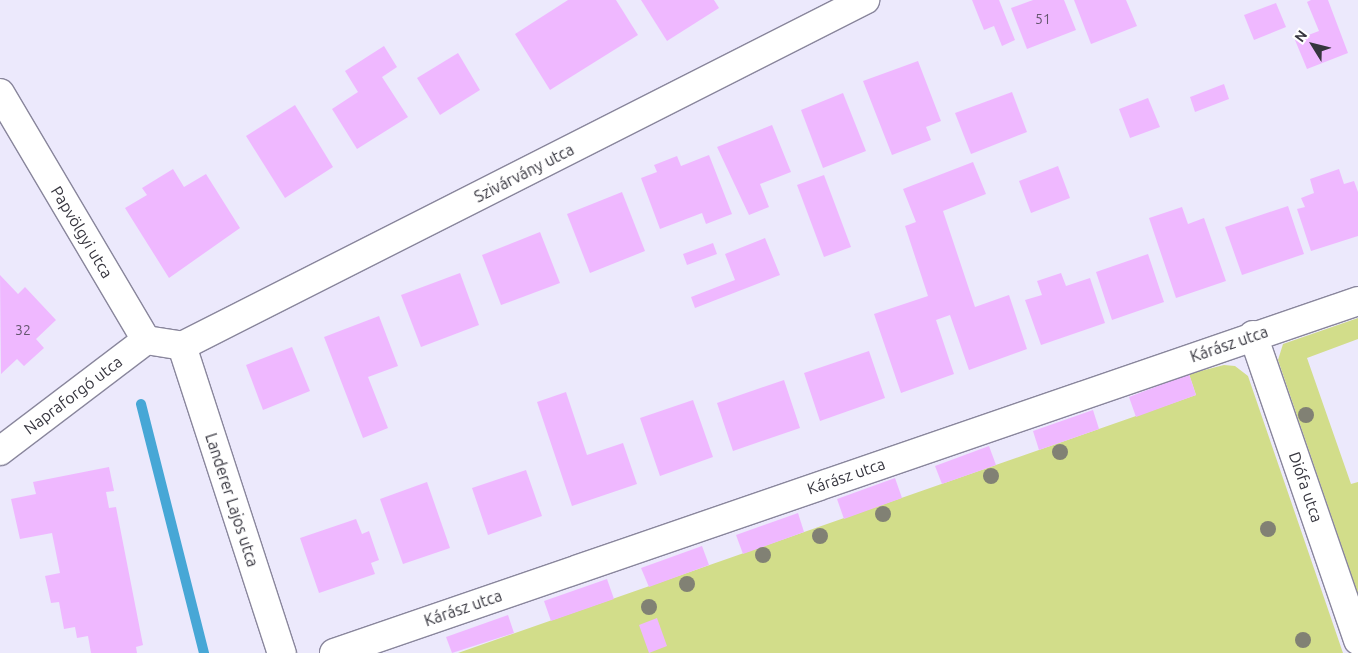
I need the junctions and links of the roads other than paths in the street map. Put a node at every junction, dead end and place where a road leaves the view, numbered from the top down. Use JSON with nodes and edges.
{"nodes":[{"id":1,"x":865,"y":0,"type":"edge"},
{"id":2,"x":0,"y":93,"type":"edge"},
{"id":3,"x":1358,"y":301,"type":"edge"},
{"id":4,"x":1253,"y":335,"type":"junction"},
{"id":5,"x":146,"y":340,"type":"junction"},
{"id":6,"x":182,"y":346,"type":"junction"},
{"id":7,"x":0,"y":451,"type":"edge"},
{"id":8,"x":1358,"y":640,"type":"edge"},
{"id":9,"x":282,"y":653,"type":"edge"},
{"id":10,"x":334,"y":653,"type":"edge"}],
"edges":[{"from":1,"to":6,"type":"street","name":"Szivárvány utca"},
{"from":2,"to":5,"type":"street","name":"Papvölgyi utca"},
{"from":3,"to":4,"type":"street","name":"Kárász utca"},
{"from":4,"to":8,"type":"street","name":"Diófa utca"},
{"from":4,"to":10,"type":"street","name":"Kárász utca"},
{"from":5,"to":6,"type":"street"},
{"from":5,"to":7,"type":"street","name":"Napraforgó utca"},
{"from":6,"to":9,"type":"street","name":"Landerer Lajos utca"}]}
